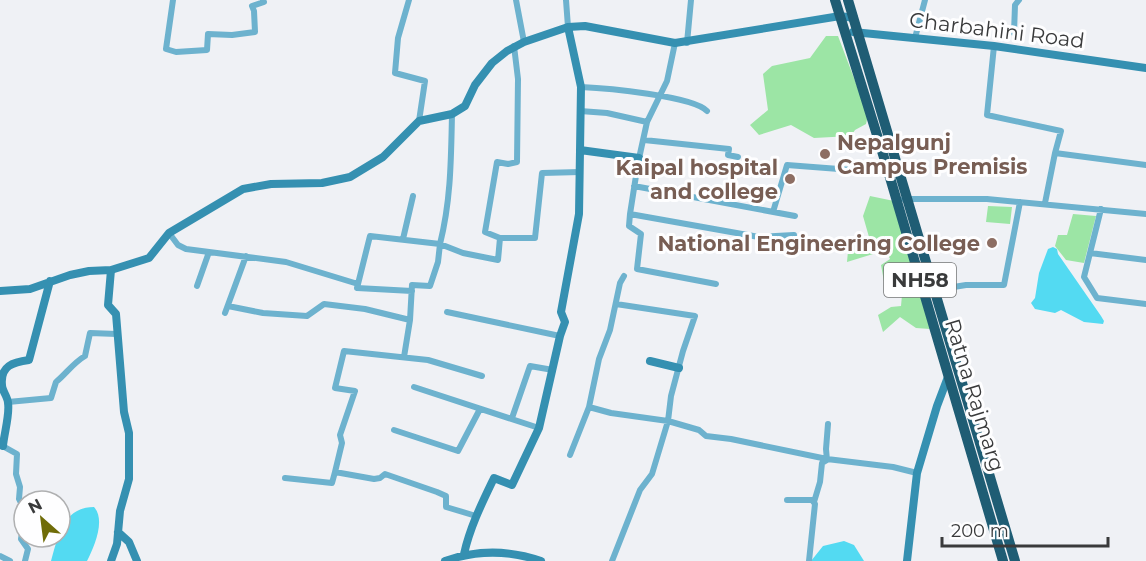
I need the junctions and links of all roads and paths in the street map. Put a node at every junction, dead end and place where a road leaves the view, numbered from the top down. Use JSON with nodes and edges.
{"nodes":[{"id":1,"x":172,"y":0,"type":"edge"},
{"id":2,"x":263,"y":0,"type":"edge"},
{"id":3,"x":409,"y":0,"type":"edge"},
{"id":4,"x":516,"y":0,"type":"edge"},
{"id":5,"x":566,"y":0,"type":"edge"},
{"id":6,"x":691,"y":0,"type":"edge"},
{"id":7,"x":836,"y":0,"type":"edge"},
{"id":8,"x":848,"y":0,"type":"edge"},
{"id":9,"x":925,"y":0,"type":"edge"},
{"id":10,"x":1019,"y":0,"type":"edge"},
{"id":11,"x":840,"y":16,"type":"junction"},
{"id":12,"x":854,"y":18,"type":"junction"},
{"id":13,"x":568,"y":27,"type":"junction"},
{"id":14,"x":844,"y":30,"type":"junction"},
{"id":15,"x":858,"y":33,"type":"junction"},
{"id":16,"x":1014,"y":33,"type":"dead end"},
{"id":17,"x":915,"y":38,"type":"junction"},
{"id":18,"x":524,"y":42,"type":"junction"},
{"id":19,"x":675,"y":43,"type":"junction"},
{"id":20,"x":687,"y":43,"type":"junction"},
{"id":21,"x":514,"y":46,"type":"junction"},
{"id":22,"x":994,"y":46,"type":"junction"},
{"id":23,"x":1146,"y":68,"type":"edge"},
{"id":24,"x":581,"y":87,"type":"junction"},
{"id":25,"x":661,"y":97,"type":"junction"},
{"id":26,"x":580,"y":111,"type":"junction"},
{"id":27,"x":707,"y":111,"type":"dead end"},
{"id":28,"x":452,"y":114,"type":"junction"},
{"id":29,"x":419,"y":121,"type":"junction"},
{"id":30,"x":647,"y":122,"type":"junction"},
{"id":31,"x":644,"y":140,"type":"junction"},
{"id":32,"x":580,"y":150,"type":"junction"},
{"id":33,"x":1055,"y":153,"type":"junction"},
{"id":34,"x":738,"y":157,"type":"dead end"},
{"id":35,"x":639,"y":158,"type":"junction"},
{"id":36,"x":886,"y":164,"type":"junction"},
{"id":37,"x":1146,"y":165,"type":"edge"},
{"id":38,"x":580,"y":172,"type":"junction"},
{"id":39,"x":634,"y":186,"type":"junction"},
{"id":40,"x":413,"y":196,"type":"dead end"},
{"id":41,"x":901,"y":200,"type":"junction"},
{"id":42,"x":1020,"y":202,"type":"junction"},
{"id":43,"x":1045,"y":203,"type":"junction"},
{"id":44,"x":1101,"y":209,"type":"junction"},
{"id":45,"x":773,"y":212,"type":"junction"},
{"id":46,"x":630,"y":214,"type":"junction"},
{"id":47,"x":1146,"y":214,"type":"edge"},
{"id":48,"x":795,"y":216,"type":"dead end"},
{"id":49,"x":169,"y":233,"type":"junction"},
{"id":50,"x":794,"y":235,"type":"dead end"},
{"id":51,"x":500,"y":237,"type":"junction"},
{"id":52,"x":403,"y":239,"type":"junction"},
{"id":53,"x":440,"y":244,"type":"junction"},
{"id":54,"x":209,"y":252,"type":"junction"},
{"id":55,"x":1090,"y":253,"type":"junction"},
{"id":56,"x":246,"y":256,"type":"junction"},
{"id":57,"x":1146,"y":260,"type":"edge"},
{"id":58,"x":111,"y":270,"type":"junction"},
{"id":59,"x":624,"y":276,"type":"dead end"},
{"id":60,"x":50,"y":281,"type":"junction"},
{"id":61,"x":358,"y":284,"type":"junction"},
{"id":62,"x":716,"y":284,"type":"dead end"},
{"id":63,"x":197,"y":286,"type":"dead end"},
{"id":64,"x":935,"y":290,"type":"junction"},
{"id":65,"x":0,"y":291,"type":"edge"},
{"id":66,"x":412,"y":291,"type":"junction"},
{"id":67,"x":616,"y":304,"type":"junction"},
{"id":68,"x":1146,"y":304,"type":"edge"},
{"id":69,"x":228,"y":306,"type":"junction"},
{"id":70,"x":447,"y":312,"type":"dead end"},
{"id":71,"x":225,"y":314,"type":"dead end"},
{"id":72,"x":410,"y":320,"type":"junction"},
{"id":73,"x":117,"y":334,"type":"junction"},
{"id":74,"x":560,"y":336,"type":"junction"},
{"id":75,"x":404,"y":357,"type":"junction"},
{"id":76,"x":650,"y":361,"type":"dead end"},
{"id":77,"x":679,"y":368,"type":"junction"},
{"id":78,"x":553,"y":370,"type":"junction"},
{"id":79,"x":482,"y":376,"type":"dead end"},
{"id":80,"x":948,"y":377,"type":"junction"},
{"id":81,"x":414,"y":387,"type":"dead end"},
{"id":82,"x":8,"y":402,"type":"junction"},
{"id":83,"x":588,"y":407,"type":"junction"},
{"id":84,"x":480,"y":409,"type":"junction"},
{"id":85,"x":512,"y":418,"type":"junction"},
{"id":86,"x":668,"y":422,"type":"junction"},
{"id":87,"x":828,"y":424,"type":"dead end"},
{"id":88,"x":539,"y":428,"type":"junction"},
{"id":89,"x":394,"y":430,"type":"dead end"},
{"id":90,"x":1,"y":445,"type":"edge"},
{"id":91,"x":570,"y":455,"type":"dead end"},
{"id":92,"x":826,"y":459,"type":"junction"},
{"id":93,"x":335,"y":472,"type":"junction"},
{"id":94,"x":917,"y":473,"type":"junction"},
{"id":95,"x":285,"y":478,"type":"dead end"},
{"id":96,"x":787,"y":501,"type":"dead end"},
{"id":97,"x":814,"y":502,"type":"junction"},
{"id":98,"x":476,"y":516,"type":"junction"},
{"id":99,"x":118,"y":532,"type":"junction"},
{"id":100,"x":464,"y":554,"type":"junction"},
{"id":101,"x":0,"y":556,"type":"edge"},
{"id":102,"x":10,"y":561,"type":"edge"},
{"id":103,"x":25,"y":561,"type":"edge"},
{"id":104,"x":111,"y":561,"type":"edge"},
{"id":105,"x":137,"y":561,"type":"edge"},
{"id":106,"x":445,"y":561,"type":"edge"},
{"id":107,"x":541,"y":561,"type":"edge"},
{"id":108,"x":612,"y":561,"type":"edge"},
{"id":109,"x":809,"y":561,"type":"edge"},
{"id":110,"x":907,"y":561,"type":"edge"},
{"id":111,"x":1003,"y":561,"type":"edge"},
{"id":112,"x":1015,"y":561,"type":"edge"}],
"edges":[{"from":1,"to":2,"type":"street"},
{"from":3,"to":29,"type":"street"},
{"from":4,"to":18,"type":"street"},
{"from":5,"to":13,"type":"street"},
{"from":6,"to":20,"type":"street"},
{"from":7,"to":11,"type":"highway","name":"Ratna Rajmarg","number":"NH58"},
{"from":8,"to":12,"type":"highway","name":"Ratna Rajmarg","number":"NH58"},
{"from":9,"to":17,"type":"street"},
{"from":10,"to":16,"type":"street"},
{"from":11,"to":12,"type":"street"},
{"from":11,"to":14,"type":"highway","name":"Ratna Rajmarg","number":"NH58"},
{"from":11,"to":20,"type":"street"},
{"from":12,"to":15,"type":"highway","name":"Ratna Rajmarg","number":"NH58"},
{"from":13,"to":18,"type":"street"},
{"from":13,"to":19,"type":"street"},
{"from":13,"to":24,"type":"street"},
{"from":14,"to":15,"type":"street","name":"Charbahini Road"},
{"from":14,"to":36,"type":"highway","name":"Ratna Rajmarg","number":"NH58"},
{"from":15,"to":17,"type":"street","name":"Charbahini Road"},
{"from":15,"to":41,"type":"highway","name":"Ratna Rajmarg","number":"NH58"},
{"from":17,"to":22,"type":"street","name":"Charbahini Road"},
{"from":18,"to":21,"type":"street"},
{"from":19,"to":20,"type":"street"},
{"from":19,"to":25,"type":"street"},
{"from":21,"to":28,"type":"street"},
{"from":21,"to":51,"type":"street"},
{"from":22,"to":23,"type":"street","name":"Charbahini Road"},
{"from":22,"to":33,"type":"street"},
{"from":24,"to":25,"type":"street"},
{"from":24,"to":26,"type":"street"},
{"from":25,"to":27,"type":"street"},
{"from":25,"to":30,"type":"street"},
{"from":26,"to":30,"type":"street"},
{"from":26,"to":32,"type":"street"},
{"from":28,"to":29,"type":"street"},
{"from":28,"to":53,"type":"street"},
{"from":29,"to":49,"type":"street"},
{"from":30,"to":31,"type":"street"},
{"from":31,"to":34,"type":"street"},
{"from":31,"to":35,"type":"street"},
{"from":32,"to":35,"type":"street"},
{"from":32,"to":38,"type":"street"},
{"from":33,"to":37,"type":"street"},
{"from":33,"to":43,"type":"street"},
{"from":35,"to":39,"type":"street"},
{"from":36,"to":41,"type":"highway","name":"Ratna Rajmarg","number":"NH58"},
{"from":36,"to":45,"type":"street"},
{"from":38,"to":51,"type":"street"},
{"from":38,"to":74,"type":"street"},
{"from":39,"to":45,"type":"street"},
{"from":39,"to":46,"type":"street"},
{"from":40,"to":52,"type":"street"},
{"from":41,"to":42,"type":"street"},
{"from":41,"to":64,"type":"highway","name":"Ratna Rajmarg","number":"NH58"},
{"from":41,"to":80,"type":"highway","name":"Ratna Rajmarg","number":"NH58"},
{"from":42,"to":43,"type":"street"},
{"from":42,"to":64,"type":"street"},
{"from":43,"to":44,"type":"street"},
{"from":44,"to":47,"type":"street"},
{"from":44,"to":55,"type":"street"},
{"from":45,"to":48,"type":"street"},
{"from":46,"to":50,"type":"street"},
{"from":46,"to":62,"type":"street"},
{"from":49,"to":54,"type":"street"},
{"from":49,"to":58,"type":"street"},
{"from":51,"to":53,"type":"street"},
{"from":52,"to":53,"type":"street"},
{"from":52,"to":61,"type":"street"},
{"from":53,"to":66,"type":"street"},
{"from":54,"to":56,"type":"street"},
{"from":54,"to":63,"type":"street"},
{"from":55,"to":57,"type":"street"},
{"from":55,"to":68,"type":"street"},
{"from":56,"to":61,"type":"street"},
{"from":56,"to":69,"type":"street"},
{"from":58,"to":60,"type":"street"},
{"from":58,"to":73,"type":"street"},
{"from":59,"to":67,"type":"street"},
{"from":60,"to":65,"type":"street"},
{"from":60,"to":82,"type":"street"},
{"from":61,"to":66,"type":"street"},
{"from":64,"to":112,"type":"highway","name":"Ratna Rajmarg","number":"NH58"},
{"from":66,"to":72,"type":"street"},
{"from":67,"to":77,"type":"street"},
{"from":67,"to":83,"type":"street"},
{"from":69,"to":71,"type":"street"},
{"from":69,"to":72,"type":"street"},
{"from":70,"to":74,"type":"street"},
{"from":72,"to":75,"type":"street"},
{"from":73,"to":82,"type":"street"},
{"from":73,"to":99,"type":"street"},
{"from":74,"to":78,"type":"street"},
{"from":75,"to":79,"type":"street"},
{"from":75,"to":93,"type":"street"},
{"from":76,"to":77,"type":"street"},
{"from":77,"to":86,"type":"street"},
{"from":78,"to":85,"type":"street"},
{"from":78,"to":88,"type":"street"},
{"from":80,"to":94,"type":"street"},
{"from":80,"to":111,"type":"highway","name":"Ratna Rajmarg","number":"NH58"},
{"from":81,"to":84,"type":"street"},
{"from":82,"to":90,"type":"street"},
{"from":83,"to":86,"type":"street"},
{"from":83,"to":91,"type":"street"},
{"from":84,"to":85,"type":"street"},
{"from":84,"to":89,"type":"street"},
{"from":85,"to":88,"type":"street"},
{"from":86,"to":92,"type":"street"},
{"from":86,"to":108,"type":"street"},
{"from":87,"to":92,"type":"street"},
{"from":88,"to":98,"type":"street"},
{"from":90,"to":103,"type":"street"},
{"from":92,"to":94,"type":"street"},
{"from":92,"to":97,"type":"street"},
{"from":93,"to":95,"type":"street"},
{"from":93,"to":98,"type":"street"},
{"from":94,"to":110,"type":"street"},
{"from":96,"to":97,"type":"street"},
{"from":97,"to":109,"type":"street"},
{"from":98,"to":100,"type":"street"},
{"from":99,"to":104,"type":"street"},
{"from":99,"to":105,"type":"street"},
{"from":100,"to":106,"type":"street"},
{"from":100,"to":107,"type":"street"},
{"from":101,"to":102,"type":"street"}]}
